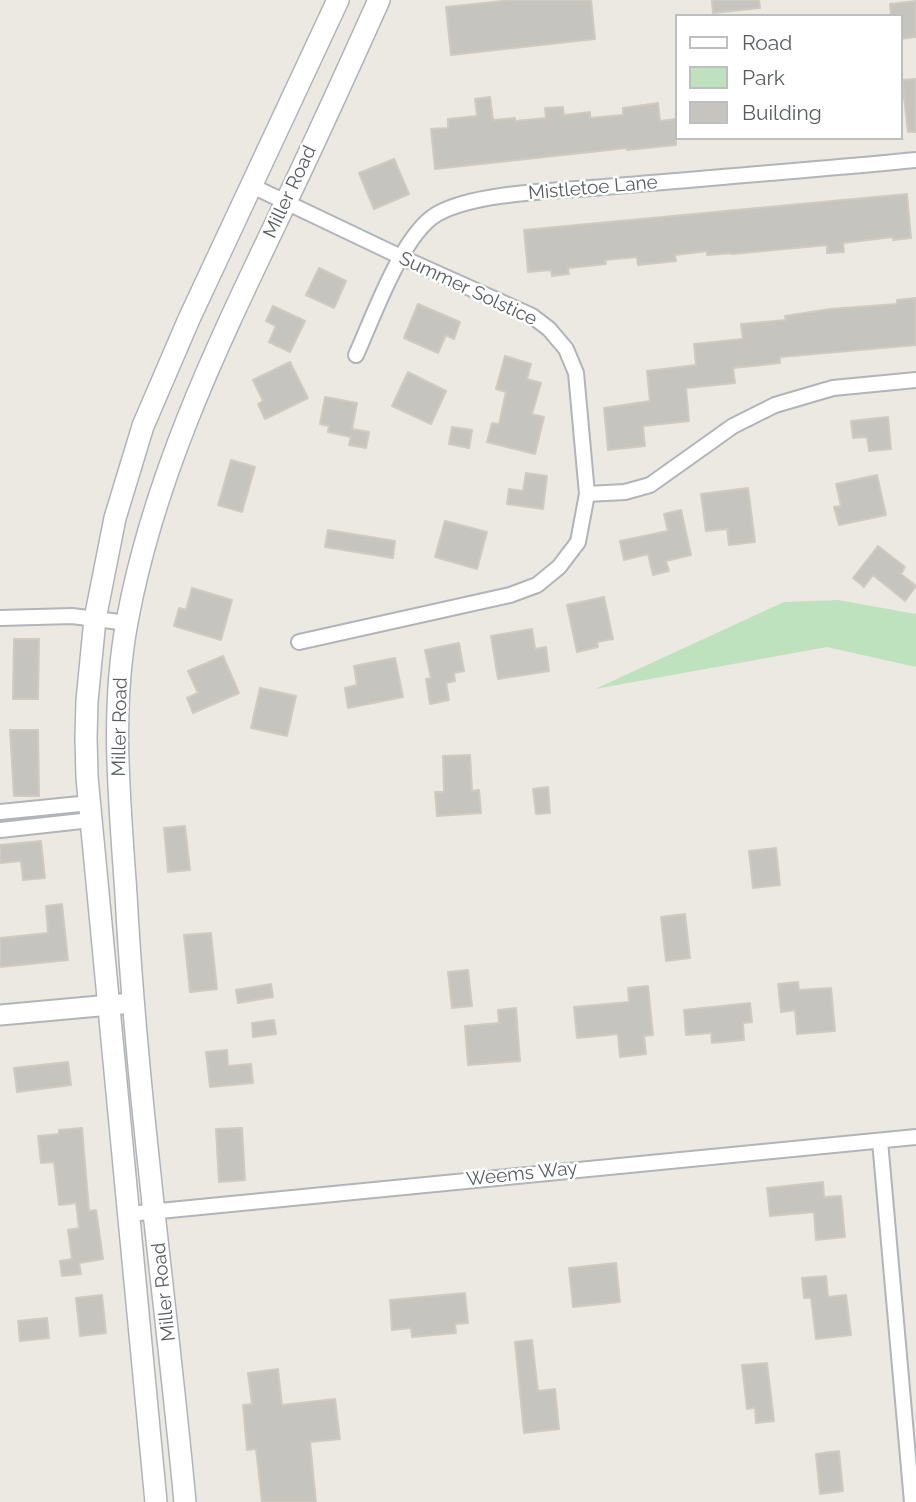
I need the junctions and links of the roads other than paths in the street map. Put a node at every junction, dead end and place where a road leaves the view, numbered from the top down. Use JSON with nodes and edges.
{"nodes":[{"id":1,"x":338,"y":0,"type":"edge"},
{"id":2,"x":379,"y":0,"type":"edge"},
{"id":3,"x":916,"y":160,"type":"edge"},
{"id":4,"x":252,"y":186,"type":"junction"},
{"id":5,"x":286,"y":203,"type":"junction"},
{"id":6,"x":401,"y":257,"type":"junction"},
{"id":7,"x":356,"y":355,"type":"dead end"},
{"id":8,"x":916,"y":380,"type":"edge"},
{"id":9,"x":587,"y":494,"type":"junction"},
{"id":10,"x":0,"y":618,"type":"edge"},
{"id":11,"x":95,"y":619,"type":"junction"},
{"id":12,"x":127,"y":623,"type":"junction"},
{"id":13,"x":299,"y":642,"type":"dead end"},
{"id":14,"x":0,"y":812,"type":"edge"},
{"id":15,"x":91,"y":812,"type":"junction"},
{"id":16,"x":0,"y":830,"type":"edge"},
{"id":17,"x":132,"y":1003,"type":"junction"},
{"id":18,"x":109,"y":1005,"type":"junction"},
{"id":19,"x":0,"y":1015,"type":"edge"},
{"id":20,"x":916,"y":1137,"type":"edge"},
{"id":21,"x":880,"y":1141,"type":"junction"},
{"id":22,"x":155,"y":1211,"type":"junction"},
{"id":23,"x":129,"y":1214,"type":"junction"},
{"id":24,"x":156,"y":1502,"type":"edge"},
{"id":25,"x":184,"y":1502,"type":"edge"},
{"id":26,"x":912,"y":1502,"type":"edge"}],
"edges":[{"from":1,"to":4,"type":"main road","name":"Miller Road"},
{"from":2,"to":5,"type":"main road","name":"Miller Road"},
{"from":3,"to":6,"type":"street","name":"Mistletoe Lane"},
{"from":4,"to":5,"type":"street","name":"Summer Solstice"},
{"from":4,"to":11,"type":"main road","name":"Miller Road"},
{"from":5,"to":6,"type":"street","name":"Summer Solstice"},
{"from":5,"to":12,"type":"main road","name":"Miller Road"},
{"from":6,"to":7,"type":"street","name":"Mistletoe Lane"},
{"from":6,"to":9,"type":"street","name":"Summer Solstice"},
{"from":8,"to":9,"type":"street"},
{"from":9,"to":13,"type":"street","name":"Summer Solstice"},
{"from":10,"to":11,"type":"street"},
{"from":11,"to":12,"type":"street"},
{"from":11,"to":15,"type":"main road","name":"Miller Road"},
{"from":12,"to":17,"type":"main road","name":"Miller Road"},
{"from":14,"to":15,"type":"street"},
{"from":15,"to":16,"type":"street"},
{"from":15,"to":18,"type":"main road","name":"Miller Road"},
{"from":17,"to":18,"type":"street"},
{"from":17,"to":22,"type":"main road","name":"Miller Road"},
{"from":18,"to":19,"type":"street"},
{"from":18,"to":23,"type":"main road","name":"Miller Road"},
{"from":20,"to":21,"type":"street","name":"Weems Way"},
{"from":21,"to":22,"type":"street","name":"Weems Way"},
{"from":21,"to":26,"type":"street"},
{"from":22,"to":23,"type":"street","name":"Weems Way"},
{"from":22,"to":25,"type":"main road","name":"Miller Road"},
{"from":23,"to":24,"type":"main road","name":"Miller Road"}]}
